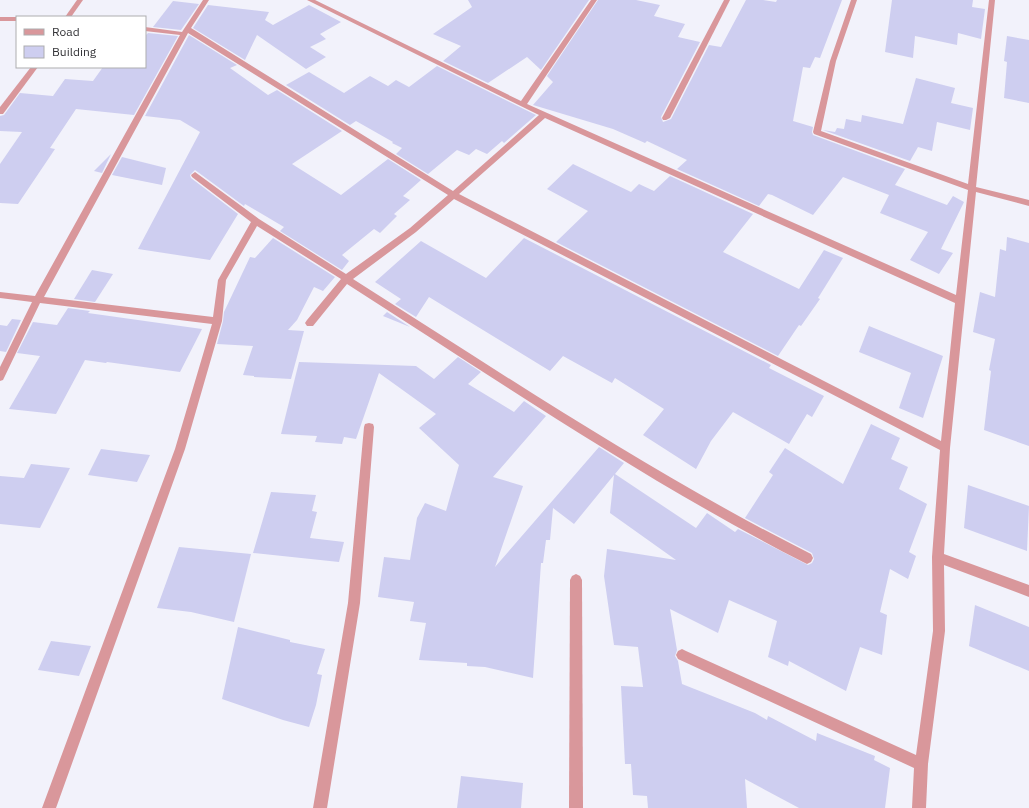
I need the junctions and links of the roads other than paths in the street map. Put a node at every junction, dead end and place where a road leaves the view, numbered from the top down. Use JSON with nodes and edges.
{"nodes":[{"id":1,"x":80,"y":0,"type":"edge"},
{"id":2,"x":206,"y":0,"type":"edge"},
{"id":3,"x":310,"y":0,"type":"edge"},
{"id":4,"x":594,"y":0,"type":"edge"},
{"id":5,"x":727,"y":0,"type":"edge"},
{"id":6,"x":854,"y":0,"type":"edge"},
{"id":7,"x":992,"y":0,"type":"edge"},
{"id":8,"x":69,"y":16,"type":"edge"},
{"id":9,"x":0,"y":19,"type":"edge"},
{"id":10,"x":16,"y":19,"type":"edge"},
{"id":11,"x":146,"y":30,"type":"edge"},
{"id":12,"x":186,"y":31,"type":"junction"},
{"id":13,"x":34,"y":68,"type":"edge"},
{"id":14,"x":523,"y":104,"type":"junction"},
{"id":15,"x":0,"y":112,"type":"edge"},
{"id":16,"x":544,"y":115,"type":"junction"},
{"id":17,"x":666,"y":118,"type":"dead end"},
{"id":18,"x":195,"y":175,"type":"dead end"},
{"id":19,"x":971,"y":188,"type":"junction"},
{"id":20,"x":452,"y":194,"type":"junction"},
{"id":21,"x":1029,"y":203,"type":"edge"},
{"id":22,"x":256,"y":220,"type":"junction"},
{"id":23,"x":346,"y":279,"type":"junction"},
{"id":24,"x":0,"y":295,"type":"edge"},
{"id":25,"x":38,"y":299,"type":"junction"},
{"id":26,"x":960,"y":301,"type":"junction"},
{"id":27,"x":217,"y":321,"type":"junction"},
{"id":28,"x":310,"y":323,"type":"dead end"},
{"id":29,"x":0,"y":377,"type":"edge"},
{"id":30,"x":369,"y":427,"type":"dead end"},
{"id":31,"x":945,"y":448,"type":"junction"},
{"id":32,"x":938,"y":557,"type":"junction"},
{"id":33,"x":807,"y":558,"type":"dead end"},
{"id":34,"x":576,"y":580,"type":"dead end"},
{"id":35,"x":1029,"y":591,"type":"edge"},
{"id":36,"x":682,"y":655,"type":"dead end"},
{"id":37,"x":922,"y":764,"type":"junction"},
{"id":38,"x":49,"y":808,"type":"edge"},
{"id":39,"x":320,"y":808,"type":"edge"},
{"id":40,"x":576,"y":808,"type":"edge"},
{"id":41,"x":919,"y":808,"type":"edge"}],
"edges":[{"from":1,"to":8,"type":"street"},
{"from":2,"to":12,"type":"street"},
{"from":3,"to":14,"type":"street"},
{"from":4,"to":14,"type":"street"},
{"from":5,"to":17,"type":"street"},
{"from":6,"to":19,"type":"street"},
{"from":7,"to":19,"type":"street"},
{"from":9,"to":10,"type":"street"},
{"from":11,"to":12,"type":"street"},
{"from":12,"to":20,"type":"street"},
{"from":12,"to":25,"type":"street"},
{"from":13,"to":15,"type":"street"},
{"from":14,"to":16,"type":"street"},
{"from":16,"to":20,"type":"street"},
{"from":16,"to":26,"type":"street"},
{"from":18,"to":22,"type":"street"},
{"from":19,"to":21,"type":"street"},
{"from":19,"to":26,"type":"street"},
{"from":20,"to":23,"type":"street"},
{"from":20,"to":31,"type":"street"},
{"from":22,"to":23,"type":"street"},
{"from":22,"to":27,"type":"street"},
{"from":23,"to":28,"type":"street"},
{"from":23,"to":33,"type":"street"},
{"from":24,"to":25,"type":"street"},
{"from":25,"to":27,"type":"street"},
{"from":25,"to":29,"type":"street"},
{"from":26,"to":31,"type":"street"},
{"from":27,"to":38,"type":"street"},
{"from":30,"to":39,"type":"street"},
{"from":31,"to":32,"type":"street"},
{"from":32,"to":35,"type":"street"},
{"from":32,"to":37,"type":"street"},
{"from":34,"to":40,"type":"street"},
{"from":36,"to":37,"type":"street"},
{"from":37,"to":41,"type":"street"}]}
